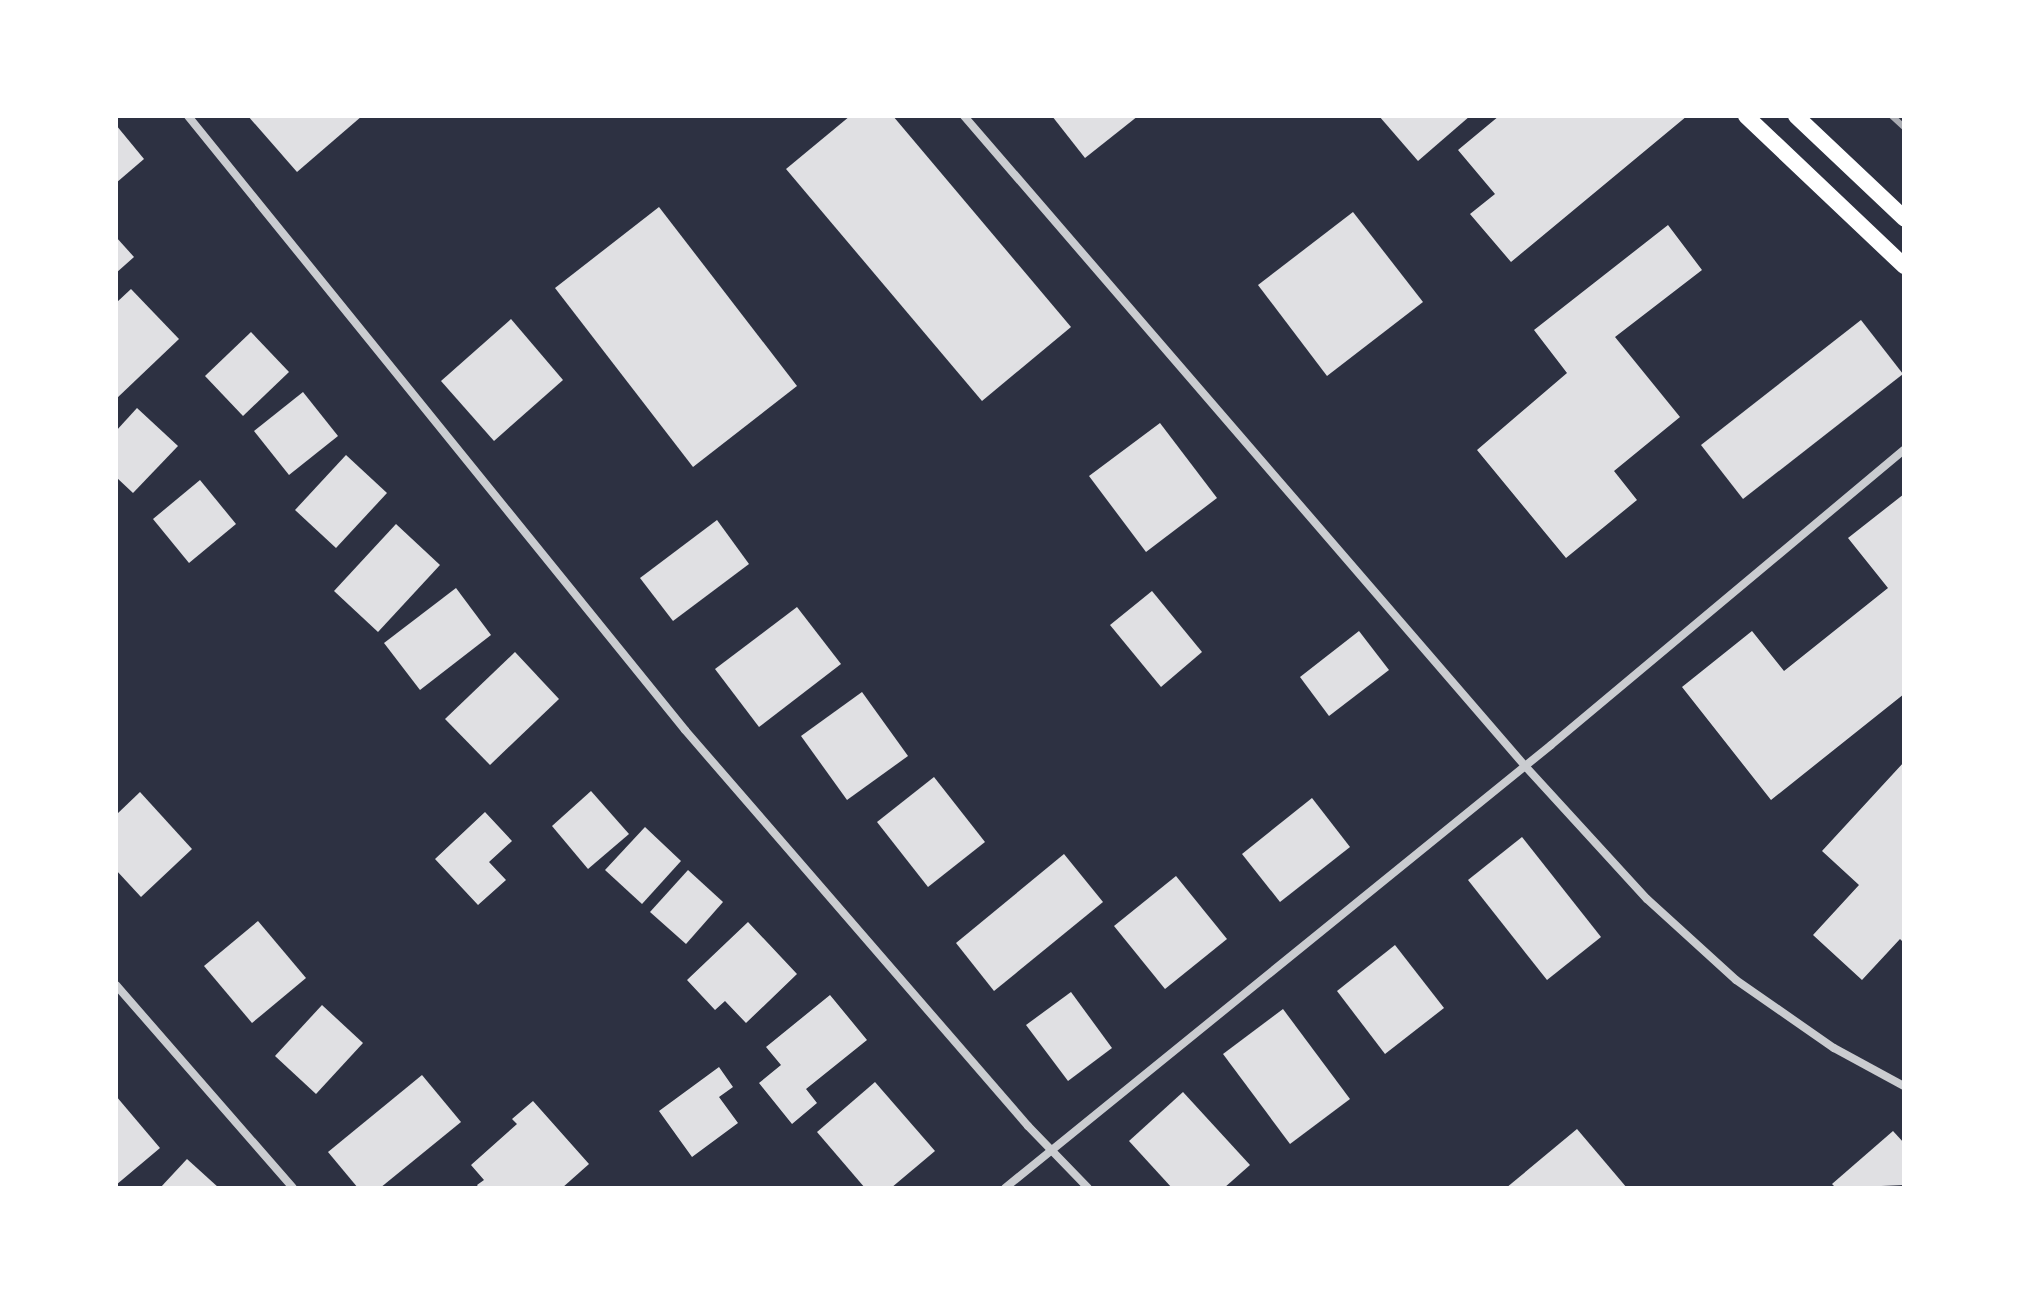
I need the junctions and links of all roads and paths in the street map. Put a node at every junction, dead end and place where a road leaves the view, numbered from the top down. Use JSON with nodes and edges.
{"nodes":[{"id":1,"x":188,"y":116,"type":"edge"},
{"id":2,"x":964,"y":116,"type":"edge"},
{"id":3,"x":1746,"y":116,"type":"edge"},
{"id":4,"x":1796,"y":116,"type":"edge"},
{"id":5,"x":1904,"y":218,"type":"edge"},
{"id":6,"x":1904,"y":266,"type":"edge"},
{"id":7,"x":1904,"y":450,"type":"edge"},
{"id":8,"x":1525,"y":766,"type":"junction"},
{"id":9,"x":116,"y":985,"type":"edge"},
{"id":10,"x":1904,"y":1086,"type":"edge"},
{"id":11,"x":1051,"y":1149,"type":"junction"},
{"id":12,"x":293,"y":1188,"type":"edge"},
{"id":13,"x":1005,"y":1188,"type":"edge"},
{"id":14,"x":1088,"y":1188,"type":"edge"}],
"edges":[{"from":1,"to":11,"type":"street"},
{"from":2,"to":8,"type":"street"},
{"from":3,"to":6,"type":"main road"},
{"from":4,"to":5,"type":"main road"},
{"from":7,"to":8,"type":"street"},
{"from":8,"to":10,"type":"street"},
{"from":8,"to":11,"type":"street"},
{"from":9,"to":12,"type":"street"},
{"from":11,"to":13,"type":"street"},
{"from":11,"to":14,"type":"street"}]}
